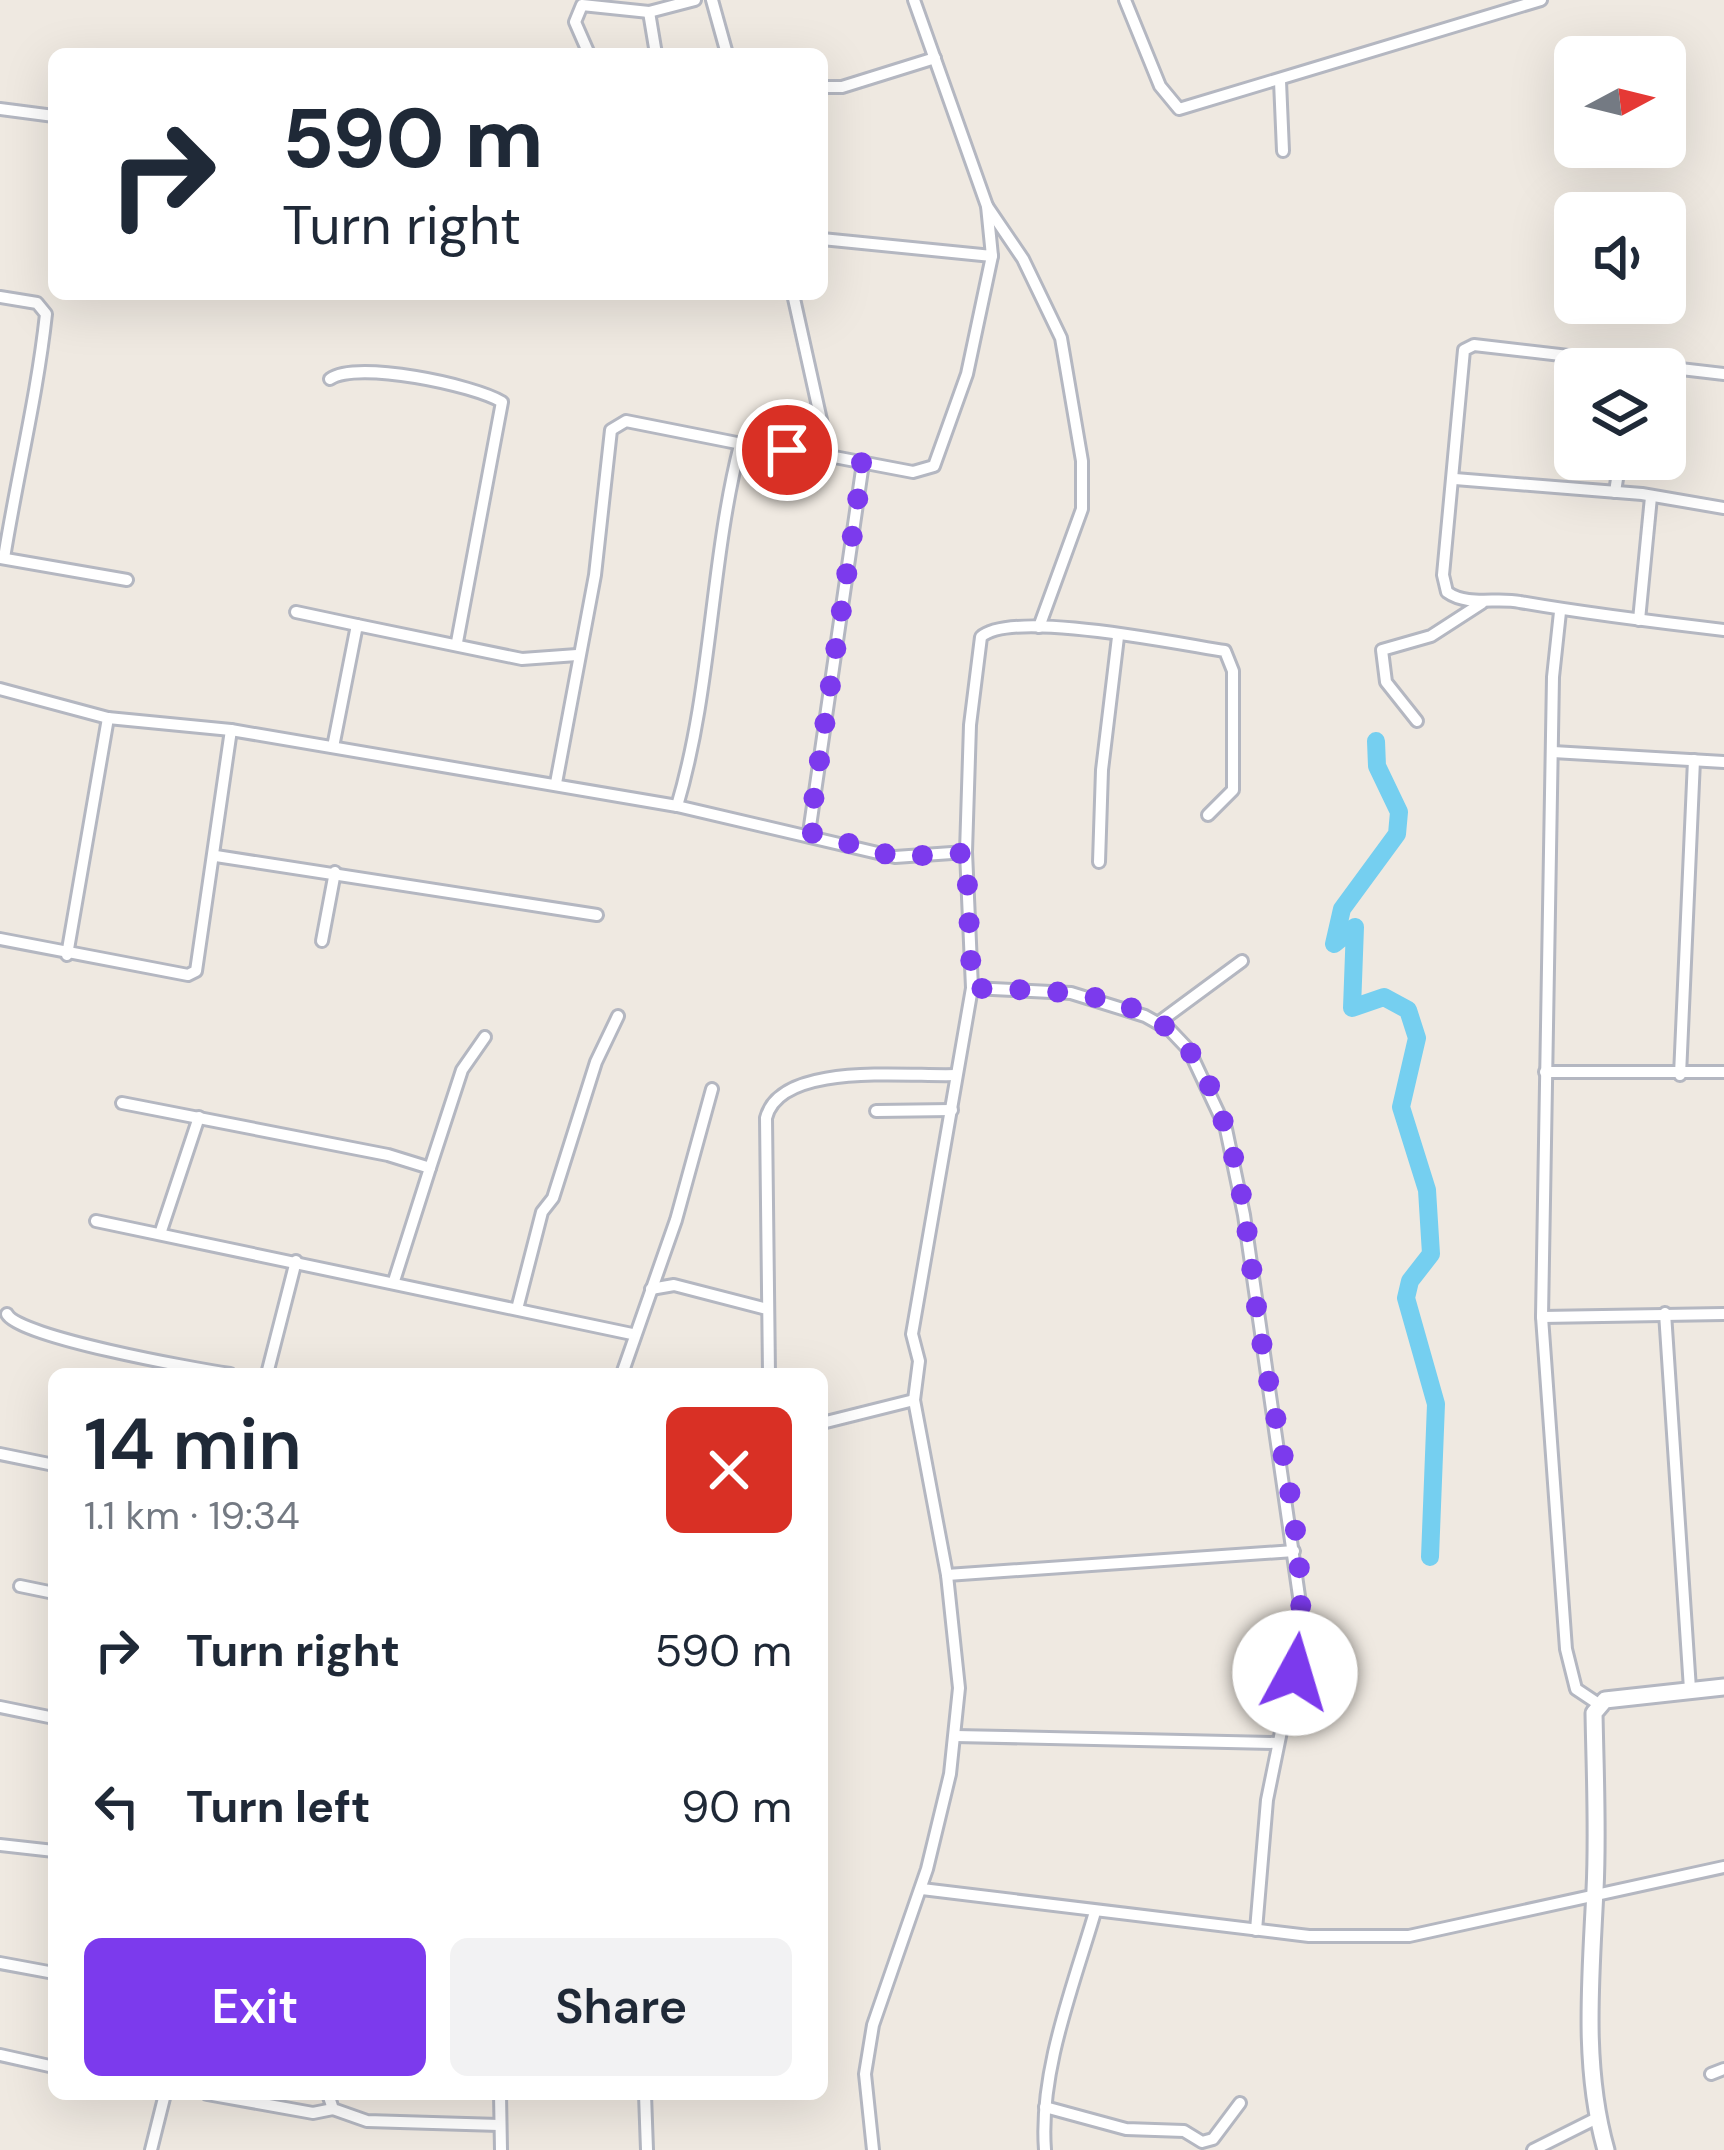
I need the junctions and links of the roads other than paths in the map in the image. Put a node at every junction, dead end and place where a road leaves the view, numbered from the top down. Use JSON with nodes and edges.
{"nodes":[{"id":1,"x":694,"y":0,"type":"edge"},
{"id":2,"x":712,"y":0,"type":"edge"},
{"id":3,"x":914,"y":0,"type":"edge"},
{"id":4,"x":1125,"y":0,"type":"edge"},
{"id":5,"x":1541,"y":0,"type":"edge"},
{"id":6,"x":649,"y":12,"type":"junction"},
{"id":7,"x":586,"y":48,"type":"edge"},
{"id":8,"x":655,"y":48,"type":"edge"},
{"id":9,"x":725,"y":48,"type":"edge"},
{"id":10,"x":935,"y":58,"type":"junction"},
{"id":11,"x":1280,"y":81,"type":"junction"},
{"id":12,"x":828,"y":87,"type":"edge"},
{"id":13,"x":0,"y":109,"type":"edge"},
{"id":14,"x":48,"y":115,"type":"edge"},
{"id":15,"x":1283,"y":152,"type":"dead end"},
{"id":16,"x":986,"y":206,"type":"junction"},
{"id":17,"x":828,"y":240,"type":"edge"},
{"id":18,"x":992,"y":256,"type":"junction"},
{"id":19,"x":0,"y":297,"type":"edge"},
{"id":20,"x":794,"y":300,"type":"edge"},
{"id":21,"x":1554,"y":356,"type":"edge"},
{"id":22,"x":1686,"y":371,"type":"edge"},
{"id":23,"x":1724,"y":374,"type":"edge"},
{"id":24,"x":330,"y":379,"type":"dead end"},
{"id":25,"x":753,"y":446,"type":"junction"},
{"id":26,"x":829,"y":457,"type":"junction"},
{"id":27,"x":863,"y":463,"type":"junction"},
{"id":28,"x":1455,"y":479,"type":"junction"},
{"id":29,"x":1617,"y":480,"type":"edge"},
{"id":30,"x":1616,"y":492,"type":"junction"},
{"id":31,"x":1651,"y":497,"type":"junction"},
{"id":32,"x":1724,"y":508,"type":"edge"},
{"id":33,"x":2,"y":558,"type":"edge"},
{"id":34,"x":127,"y":580,"type":"dead end"},
{"id":35,"x":1485,"y":602,"type":"junction"},
{"id":36,"x":296,"y":612,"type":"dead end"},
{"id":37,"x":1560,"y":612,"type":"junction"},
{"id":38,"x":1639,"y":620,"type":"junction"},
{"id":39,"x":357,"y":626,"type":"junction"},
{"id":40,"x":1039,"y":627,"type":"junction"},
{"id":41,"x":1724,"y":629,"type":"edge"},
{"id":42,"x":1118,"y":637,"type":"junction"},
{"id":43,"x":457,"y":642,"type":"junction"},
{"id":44,"x":577,"y":655,"type":"junction"},
{"id":45,"x":0,"y":688,"type":"edge"},
{"id":46,"x":107,"y":718,"type":"junction"},
{"id":47,"x":1418,"y":721,"type":"dead end"},
{"id":48,"x":231,"y":730,"type":"junction"},
{"id":49,"x":333,"y":747,"type":"junction"},
{"id":50,"x":1553,"y":752,"type":"junction"},
{"id":51,"x":1694,"y":760,"type":"junction"},
{"id":52,"x":1724,"y":763,"type":"edge"},
{"id":53,"x":556,"y":783,"type":"junction"},
{"id":54,"x":677,"y":806,"type":"junction"},
{"id":55,"x":1208,"y":815,"type":"dead end"},
{"id":56,"x":809,"y":832,"type":"junction"},
{"id":57,"x":966,"y":853,"type":"junction"},
{"id":58,"x":217,"y":856,"type":"junction"},
{"id":59,"x":1099,"y":862,"type":"dead end"},
{"id":60,"x":334,"y":872,"type":"junction"},
{"id":61,"x":597,"y":915,"type":"dead end"},
{"id":62,"x":0,"y":939,"type":"edge"},
{"id":63,"x":322,"y":941,"type":"dead end"},
{"id":64,"x":67,"y":955,"type":"junction"},
{"id":65,"x":1242,"y":961,"type":"dead end"},
{"id":66,"x":972,"y":988,"type":"junction"},
{"id":67,"x":618,"y":1016,"type":"dead end"},
{"id":68,"x":1158,"y":1023,"type":"junction"},
{"id":69,"x":485,"y":1037,"type":"dead end"},
{"id":70,"x":1546,"y":1072,"type":"junction"},
{"id":71,"x":1724,"y":1072,"type":"edge"},
{"id":72,"x":956,"y":1075,"type":"junction"},
{"id":73,"x":1680,"y":1075,"type":"junction"},
{"id":74,"x":712,"y":1089,"type":"dead end"},
{"id":75,"x":122,"y":1102,"type":"dead end"},
{"id":76,"x":952,"y":1110,"type":"junction"},
{"id":77,"x":876,"y":1111,"type":"dead end"},
{"id":78,"x":199,"y":1118,"type":"junction"},
{"id":79,"x":430,"y":1168,"type":"junction"},
{"id":80,"x":96,"y":1221,"type":"dead end"},
{"id":81,"x":160,"y":1234,"type":"junction"},
{"id":82,"x":296,"y":1261,"type":"junction"},
{"id":83,"x":394,"y":1281,"type":"junction"},
{"id":84,"x":651,"y":1288,"type":"junction"},
{"id":85,"x":517,"y":1309,"type":"junction"},
{"id":86,"x":766,"y":1309,"type":"junction"},
{"id":87,"x":1665,"y":1313,"type":"junction"},
{"id":88,"x":7,"y":1314,"type":"dead end"},
{"id":89,"x":1724,"y":1314,"type":"edge"},
{"id":90,"x":1542,"y":1317,"type":"junction"},
{"id":91,"x":632,"y":1334,"type":"junction"},
{"id":92,"x":177,"y":1368,"type":"edge"},
{"id":93,"x":269,"y":1368,"type":"edge"},
{"id":94,"x":624,"y":1368,"type":"edge"},
{"id":95,"x":769,"y":1368,"type":"edge"},
{"id":96,"x":914,"y":1400,"type":"junction"},
{"id":97,"x":828,"y":1422,"type":"edge"},
{"id":98,"x":0,"y":1454,"type":"edge"},
{"id":99,"x":48,"y":1465,"type":"edge"},
{"id":100,"x":1294,"y":1551,"type":"junction"},
{"id":101,"x":947,"y":1575,"type":"junction"},
{"id":102,"x":20,"y":1586,"type":"dead end"},
{"id":103,"x":48,"y":1592,"type":"edge"},
{"id":104,"x":1724,"y":1687,"type":"edge"},
{"id":105,"x":1690,"y":1689,"type":"junction"},
{"id":106,"x":1597,"y":1703,"type":"junction"},
{"id":107,"x":0,"y":1707,"type":"edge"},
{"id":108,"x":48,"y":1717,"type":"edge"},
{"id":109,"x":955,"y":1736,"type":"junction"},
{"id":110,"x":1276,"y":1743,"type":"junction"},
{"id":111,"x":0,"y":1845,"type":"edge"},
{"id":112,"x":48,"y":1850,"type":"edge"},
{"id":113,"x":1724,"y":1867,"type":"edge"},
{"id":114,"x":922,"y":1889,"type":"junction"},
{"id":115,"x":1595,"y":1895,"type":"junction"},
{"id":116,"x":1095,"y":1912,"type":"junction"},
{"id":117,"x":1256,"y":1930,"type":"junction"},
{"id":118,"x":0,"y":1963,"type":"edge"},
{"id":119,"x":48,"y":1972,"type":"edge"},
{"id":120,"x":0,"y":2055,"type":"edge"},
{"id":121,"x":48,"y":2065,"type":"edge"},
{"id":122,"x":1724,"y":2068,"type":"edge"},
{"id":123,"x":1711,"y":2074,"type":"dead end"},
{"id":124,"x":164,"y":2100,"type":"edge"},
{"id":125,"x":240,"y":2100,"type":"edge"},
{"id":126,"x":330,"y":2100,"type":"edge"},
{"id":127,"x":500,"y":2100,"type":"edge"},
{"id":128,"x":645,"y":2100,"type":"edge"},
{"id":129,"x":1240,"y":2103,"type":"dead end"},
{"id":130,"x":1045,"y":2107,"type":"junction"},
{"id":131,"x":333,"y":2109,"type":"junction"},
{"id":132,"x":1597,"y":2118,"type":"junction"},
{"id":133,"x":499,"y":2125,"type":"junction"},
{"id":134,"x":151,"y":2150,"type":"edge"},
{"id":135,"x":501,"y":2150,"type":"edge"},
{"id":136,"x":647,"y":2150,"type":"edge"},
{"id":137,"x":873,"y":2150,"type":"edge"},
{"id":138,"x":1045,"y":2150,"type":"edge"},
{"id":139,"x":1532,"y":2150,"type":"edge"},
{"id":140,"x":1606,"y":2150,"type":"edge"}],
"edges":[{"from":1,"to":6,"type":"street"},
{"from":2,"to":9,"type":"street"},
{"from":3,"to":10,"type":"street"},
{"from":4,"to":11,"type":"street"},
{"from":5,"to":11,"type":"street"},
{"from":6,"to":7,"type":"street"},
{"from":6,"to":8,"type":"street"},
{"from":10,"to":12,"type":"street"},
{"from":10,"to":16,"type":"street"},
{"from":11,"to":15,"type":"street"},
{"from":13,"to":14,"type":"street"},
{"from":16,"to":18,"type":"street"},
{"from":16,"to":40,"type":"street"},
{"from":17,"to":18,"type":"street"},
{"from":18,"to":27,"type":"street"},
{"from":19,"to":33,"type":"street"},
{"from":20,"to":26,"type":"street"},
{"from":21,"to":28,"type":"street"},
{"from":22,"to":23,"type":"street"},
{"from":24,"to":43,"type":"street"},
{"from":25,"to":26,"type":"street"},
{"from":25,"to":44,"type":"street"},
{"from":25,"to":54,"type":"street"},
{"from":26,"to":27,"type":"street"},
{"from":27,"to":56,"type":"street"},
{"from":28,"to":30,"type":"street"},
{"from":28,"to":35,"type":"street"},
{"from":29,"to":30,"type":"street"},
{"from":30,"to":31,"type":"street"},
{"from":31,"to":32,"type":"street"},
{"from":31,"to":38,"type":"street"},
{"from":33,"to":34,"type":"street"},
{"from":35,"to":37,"type":"street"},
{"from":35,"to":47,"type":"street"},
{"from":36,"to":39,"type":"street"},
{"from":37,"to":38,"type":"street"},
{"from":37,"to":50,"type":"street"},
{"from":38,"to":41,"type":"street"},
{"from":39,"to":43,"type":"street"},
{"from":39,"to":49,"type":"street"},
{"from":40,"to":42,"type":"street"},
{"from":40,"to":57,"type":"street"},
{"from":42,"to":55,"type":"street"},
{"from":42,"to":59,"type":"street"},
{"from":43,"to":44,"type":"street"},
{"from":44,"to":53,"type":"street"},
{"from":45,"to":46,"type":"street"},
{"from":46,"to":48,"type":"street"},
{"from":46,"to":64,"type":"street"},
{"from":48,"to":49,"type":"street"},
{"from":48,"to":58,"type":"street"},
{"from":49,"to":53,"type":"street"},
{"from":50,"to":51,"type":"street"},
{"from":50,"to":70,"type":"street"},
{"from":51,"to":52,"type":"street"},
{"from":51,"to":73,"type":"street"},
{"from":53,"to":54,"type":"street"},
{"from":54,"to":56,"type":"street"},
{"from":56,"to":57,"type":"street"},
{"from":57,"to":66,"type":"street"},
{"from":58,"to":60,"type":"street"},
{"from":58,"to":64,"type":"street"},
{"from":60,"to":61,"type":"street"},
{"from":60,"to":63,"type":"street"},
{"from":62,"to":64,"type":"street"},
{"from":65,"to":68,"type":"street"},
{"from":66,"to":68,"type":"street"},
{"from":66,"to":72,"type":"street"},
{"from":67,"to":85,"type":"street"},
{"from":68,"to":100,"type":"street"},
{"from":69,"to":79,"type":"street"},
{"from":70,"to":73,"type":"street"},
{"from":70,"to":90,"type":"street"},
{"from":71,"to":73,"type":"street"},
{"from":72,"to":76,"type":"street"},
{"from":72,"to":86,"type":"street"},
{"from":74,"to":84,"type":"street"},
{"from":75,"to":78,"type":"street"},
{"from":76,"to":77,"type":"street"},
{"from":76,"to":96,"type":"street"},
{"from":78,"to":79,"type":"street"},
{"from":78,"to":81,"type":"street"},
{"from":79,"to":83,"type":"street"},
{"from":80,"to":81,"type":"street"},
{"from":81,"to":82,"type":"street"},
{"from":82,"to":83,"type":"street"},
{"from":82,"to":93,"type":"street"},
{"from":83,"to":85,"type":"street"},
{"from":84,"to":86,"type":"street"},
{"from":84,"to":91,"type":"street"},
{"from":85,"to":91,"type":"street"},
{"from":86,"to":95,"type":"street"},
{"from":87,"to":89,"type":"street"},
{"from":87,"to":90,"type":"street"},
{"from":87,"to":105,"type":"street"},
{"from":88,"to":92,"type":"street"},
{"from":90,"to":106,"type":"street"},
{"from":91,"to":94,"type":"street"},
{"from":96,"to":97,"type":"street"},
{"from":96,"to":101,"type":"street"},
{"from":98,"to":99,"type":"street"},
{"from":100,"to":101,"type":"street"},
{"from":100,"to":110,"type":"street"},
{"from":101,"to":109,"type":"street"},
{"from":102,"to":103,"type":"street"},
{"from":104,"to":105,"type":"street"},
{"from":105,"to":106,"type":"street"},
{"from":106,"to":115,"type":"street"},
{"from":107,"to":108,"type":"street"},
{"from":109,"to":110,"type":"street"},
{"from":109,"to":114,"type":"street"},
{"from":110,"to":117,"type":"street"},
{"from":111,"to":112,"type":"street"},
{"from":113,"to":115,"type":"street"},
{"from":114,"to":116,"type":"street"},
{"from":114,"to":137,"type":"street"},
{"from":115,"to":117,"type":"street"},
{"from":115,"to":132,"type":"street"},
{"from":116,"to":117,"type":"street"},
{"from":116,"to":130,"type":"street"},
{"from":118,"to":119,"type":"street"},
{"from":120,"to":121,"type":"street"},
{"from":122,"to":123,"type":"street"},
{"from":124,"to":134,"type":"street"},
{"from":125,"to":131,"type":"street"},
{"from":126,"to":131,"type":"street"},
{"from":127,"to":133,"type":"street"},
{"from":128,"to":136,"type":"street"},
{"from":129,"to":130,"type":"street"},
{"from":130,"to":138,"type":"street"},
{"from":131,"to":133,"type":"street"},
{"from":132,"to":139,"type":"street"},
{"from":132,"to":140,"type":"street"},
{"from":133,"to":135,"type":"street"}]}
